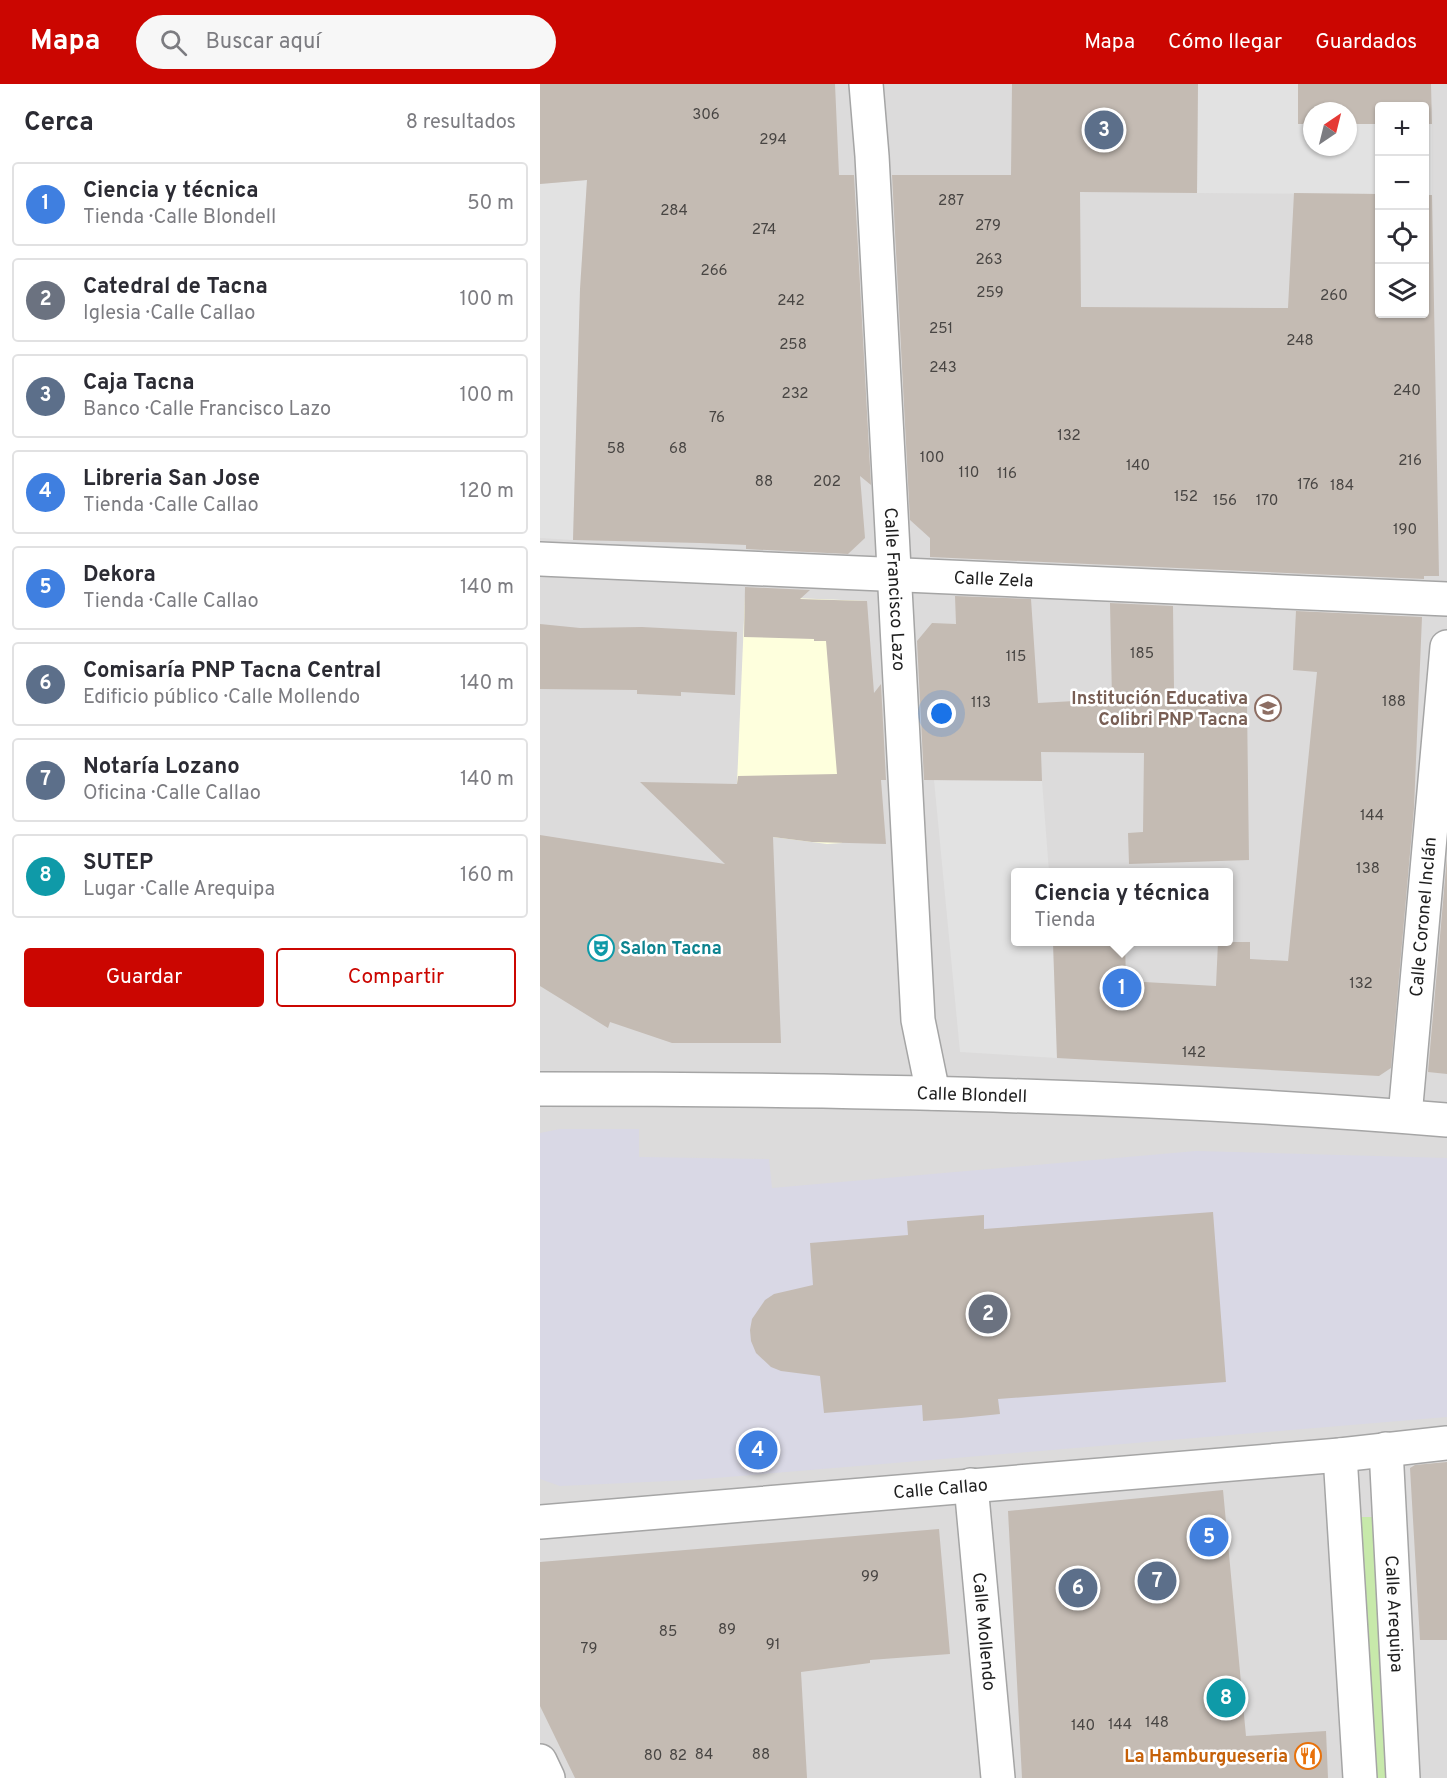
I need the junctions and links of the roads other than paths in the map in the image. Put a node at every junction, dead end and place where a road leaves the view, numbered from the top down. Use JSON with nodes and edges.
{"nodes":[{"id":1,"x":866,"y":84,"type":"edge"},
{"id":2,"x":540,"y":559,"type":"edge"},
{"id":3,"x":894,"y":574,"type":"junction"},
{"id":4,"x":1447,"y":599,"type":"edge"},
{"id":5,"x":1447,"y":647,"type":"edge"},
{"id":6,"x":540,"y":1089,"type":"edge"},
{"id":7,"x":933,"y":1093,"type":"junction"},
{"id":8,"x":1405,"y":1116,"type":"junction"},
{"id":9,"x":1447,"y":1119,"type":"edge"},
{"id":10,"x":1447,"y":1443,"type":"edge"},
{"id":11,"x":1386,"y":1449,"type":"junction"},
{"id":12,"x":1340,"y":1455,"type":"junction"},
{"id":13,"x":971,"y":1485,"type":"junction"},
{"id":14,"x":548,"y":1518,"type":"edge"},
{"id":15,"x":540,"y":1761,"type":"edge"},
{"id":16,"x":548,"y":1778,"type":"edge"},
{"id":17,"x":998,"y":1778,"type":"edge"},
{"id":18,"x":1360,"y":1778,"type":"edge"},
{"id":19,"x":1403,"y":1778,"type":"edge"}],
"edges":[{"from":1,"to":3,"type":"street","name":"Calle Francisco Lazo"},
{"from":2,"to":3,"type":"street","name":"Calle Zela"},
{"from":3,"to":4,"type":"street","name":"Calle Zela"},
{"from":3,"to":7,"type":"street","name":"Calle Francisco Lazo"},
{"from":5,"to":8,"type":"street","name":"Calle Coronel Inclán"},
{"from":6,"to":7,"type":"street","name":"Calle Blondell"},
{"from":7,"to":8,"type":"street","name":"Calle Blondell"},
{"from":8,"to":9,"type":"street","name":"Calle Blondell"},
{"from":10,"to":11,"type":"street","name":"Calle Callao"},
{"from":11,"to":12,"type":"street","name":"Calle Callao"},
{"from":11,"to":19,"type":"street","name":"Calle Arequipa"},
{"from":12,"to":13,"type":"street","name":"Calle Callao"},
{"from":12,"to":18,"type":"street"},
{"from":13,"to":14,"type":"street","name":"Calle Callao"},
{"from":13,"to":17,"type":"street","name":"Calle Mollendo"},
{"from":15,"to":16,"type":"street"}]}
